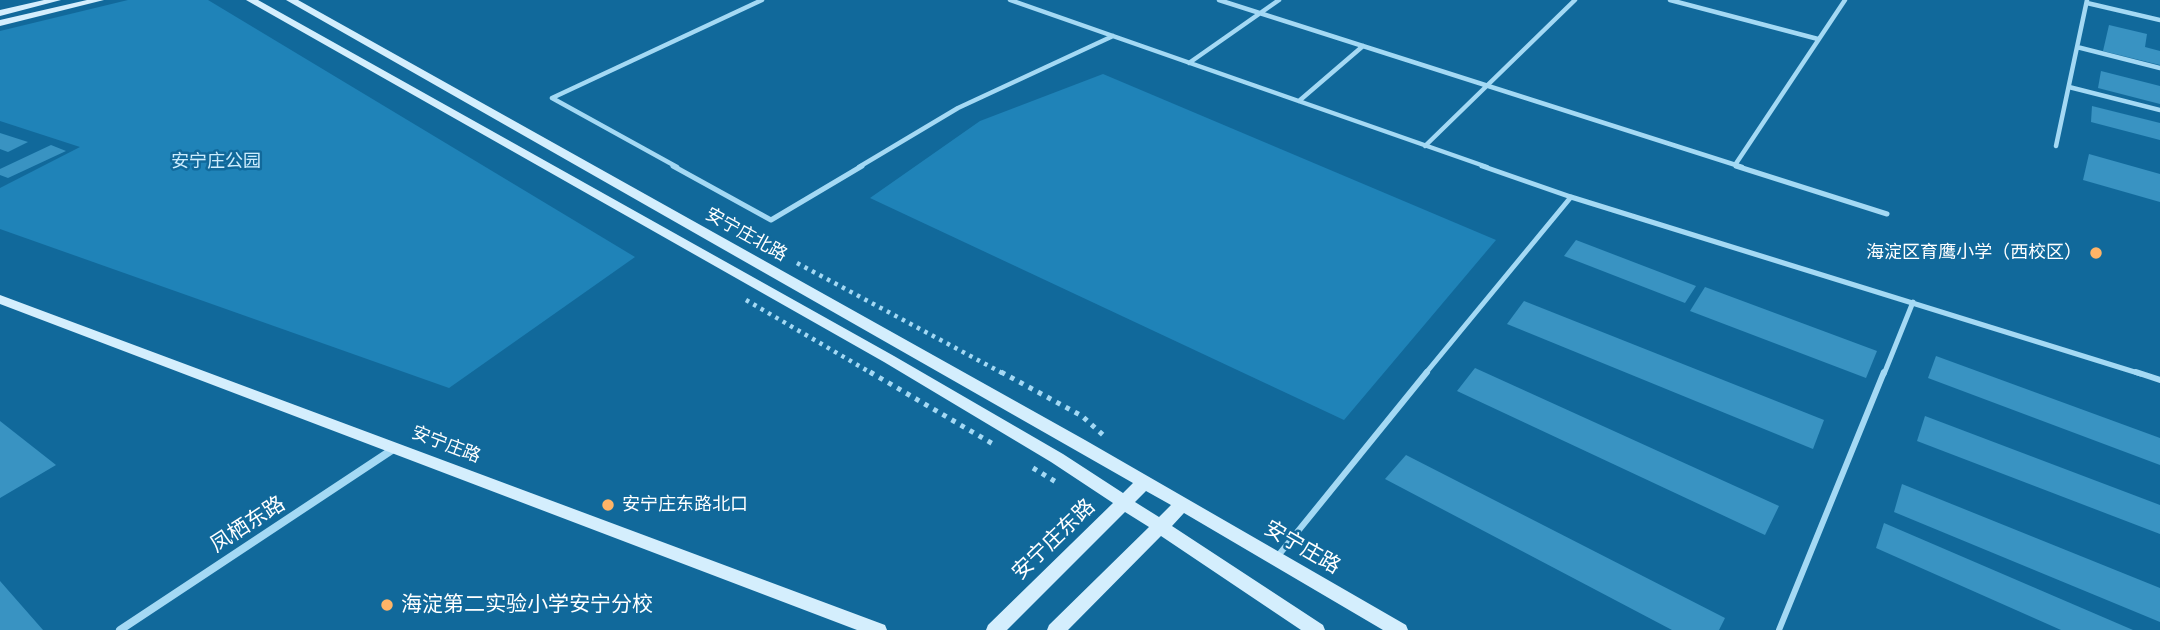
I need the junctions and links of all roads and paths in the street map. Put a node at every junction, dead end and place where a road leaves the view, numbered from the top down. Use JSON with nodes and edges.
{"nodes":[{"id":1,"x":56,"y":0,"type":"edge"},
{"id":2,"x":99,"y":0,"type":"edge"},
{"id":3,"x":251,"y":0,"type":"edge"},
{"id":4,"x":290,"y":0,"type":"edge"},
{"id":5,"x":762,"y":0,"type":"edge"},
{"id":6,"x":1010,"y":0,"type":"edge"},
{"id":7,"x":1219,"y":0,"type":"edge"},
{"id":8,"x":1279,"y":0,"type":"edge"},
{"id":9,"x":1575,"y":0,"type":"edge"},
{"id":10,"x":1670,"y":0,"type":"edge"},
{"id":11,"x":1844,"y":0,"type":"edge"},
{"id":12,"x":2087,"y":2,"type":"edge"},
{"id":13,"x":0,"y":13,"type":"edge"},
{"id":14,"x":1260,"y":13,"type":"junction"},
{"id":15,"x":2160,"y":20,"type":"edge"},
{"id":16,"x":0,"y":23,"type":"edge"},
{"id":17,"x":1113,"y":36,"type":"junction"},
{"id":18,"x":1818,"y":39,"type":"junction"},
{"id":19,"x":1363,"y":46,"type":"junction"},
{"id":20,"x":2077,"y":47,"type":"junction"},
{"id":21,"x":1189,"y":63,"type":"junction"},
{"id":22,"x":2160,"y":68,"type":"edge"},
{"id":23,"x":1487,"y":86,"type":"junction"},
{"id":24,"x":2069,"y":87,"type":"junction"},
{"id":25,"x":1298,"y":101,"type":"junction"},
{"id":26,"x":2160,"y":110,"type":"edge"},
{"id":27,"x":1425,"y":146,"type":"junction"},
{"id":28,"x":2056,"y":146,"type":"dead end"},
{"id":29,"x":1735,"y":165,"type":"junction"},
{"id":30,"x":1571,"y":197,"type":"junction"},
{"id":31,"x":1887,"y":214,"type":"dead end"},
{"id":32,"x":0,"y":299,"type":"edge"},
{"id":33,"x":1913,"y":302,"type":"junction"},
{"id":34,"x":2160,"y":380,"type":"edge"},
{"id":35,"x":395,"y":448,"type":"junction"},
{"id":36,"x":1144,"y":483,"type":"junction"},
{"id":37,"x":1125,"y":502,"type":"junction"},
{"id":38,"x":1182,"y":505,"type":"junction"},
{"id":39,"x":1161,"y":526,"type":"junction"},
{"id":40,"x":1276,"y":559,"type":"junction"},
{"id":41,"x":120,"y":630,"type":"edge"},
{"id":42,"x":878,"y":630,"type":"edge"},
{"id":43,"x":995,"y":630,"type":"edge"},
{"id":44,"x":1056,"y":630,"type":"edge"},
{"id":45,"x":1316,"y":630,"type":"edge"},
{"id":46,"x":1399,"y":630,"type":"edge"},
{"id":47,"x":1779,"y":630,"type":"edge"}],
"edges":[{"from":1,"to":13,"type":"main road"},
{"from":2,"to":16,"type":"main road"},
{"from":3,"to":37,"type":"main road"},
{"from":4,"to":36,"type":"main road","name":"安宁庄北路"},
{"from":5,"to":17,"type":"lane"},
{"from":6,"to":17,"type":"lane"},
{"from":7,"to":14,"type":"lane"},
{"from":8,"to":14,"type":"lane"},
{"from":9,"to":23,"type":"lane"},
{"from":10,"to":18,"type":"lane"},
{"from":11,"to":18,"type":"lane"},
{"from":12,"to":15,"type":"lane"},
{"from":12,"to":20,"type":"lane"},
{"from":14,"to":19,"type":"lane"},
{"from":14,"to":21,"type":"lane"},
{"from":17,"to":21,"type":"lane"},
{"from":18,"to":29,"type":"lane"},
{"from":19,"to":23,"type":"lane"},
{"from":19,"to":25,"type":"lane"},
{"from":20,"to":22,"type":"lane"},
{"from":20,"to":24,"type":"lane"},
{"from":21,"to":25,"type":"lane"},
{"from":23,"to":27,"type":"lane"},
{"from":23,"to":29,"type":"lane"},
{"from":24,"to":26,"type":"lane"},
{"from":24,"to":28,"type":"lane"},
{"from":25,"to":27,"type":"lane"},
{"from":27,"to":30,"type":"lane"},
{"from":29,"to":31,"type":"lane"},
{"from":30,"to":33,"type":"lane"},
{"from":30,"to":40,"type":"lane"},
{"from":32,"to":35,"type":"main road","name":"安宁庄路"},
{"from":33,"to":34,"type":"lane"},
{"from":33,"to":47,"type":"lane"},
{"from":35,"to":41,"type":"street","name":"凤栖东路"},
{"from":35,"to":42,"type":"main road","name":"安宁庄路"},
{"from":36,"to":37,"type":"main road","name":"安宁庄东路"},
{"from":36,"to":38,"type":"main road","name":"安宁庄北路"},
{"from":37,"to":39,"type":"main road"},
{"from":37,"to":43,"type":"main road","name":"安宁庄东路"},
{"from":38,"to":39,"type":"main road"},
{"from":38,"to":40,"type":"main road","name":"安宁庄路"},
{"from":39,"to":44,"type":"main road"},
{"from":39,"to":45,"type":"main road"},
{"from":40,"to":46,"type":"main road","name":"安宁庄路"}]}
